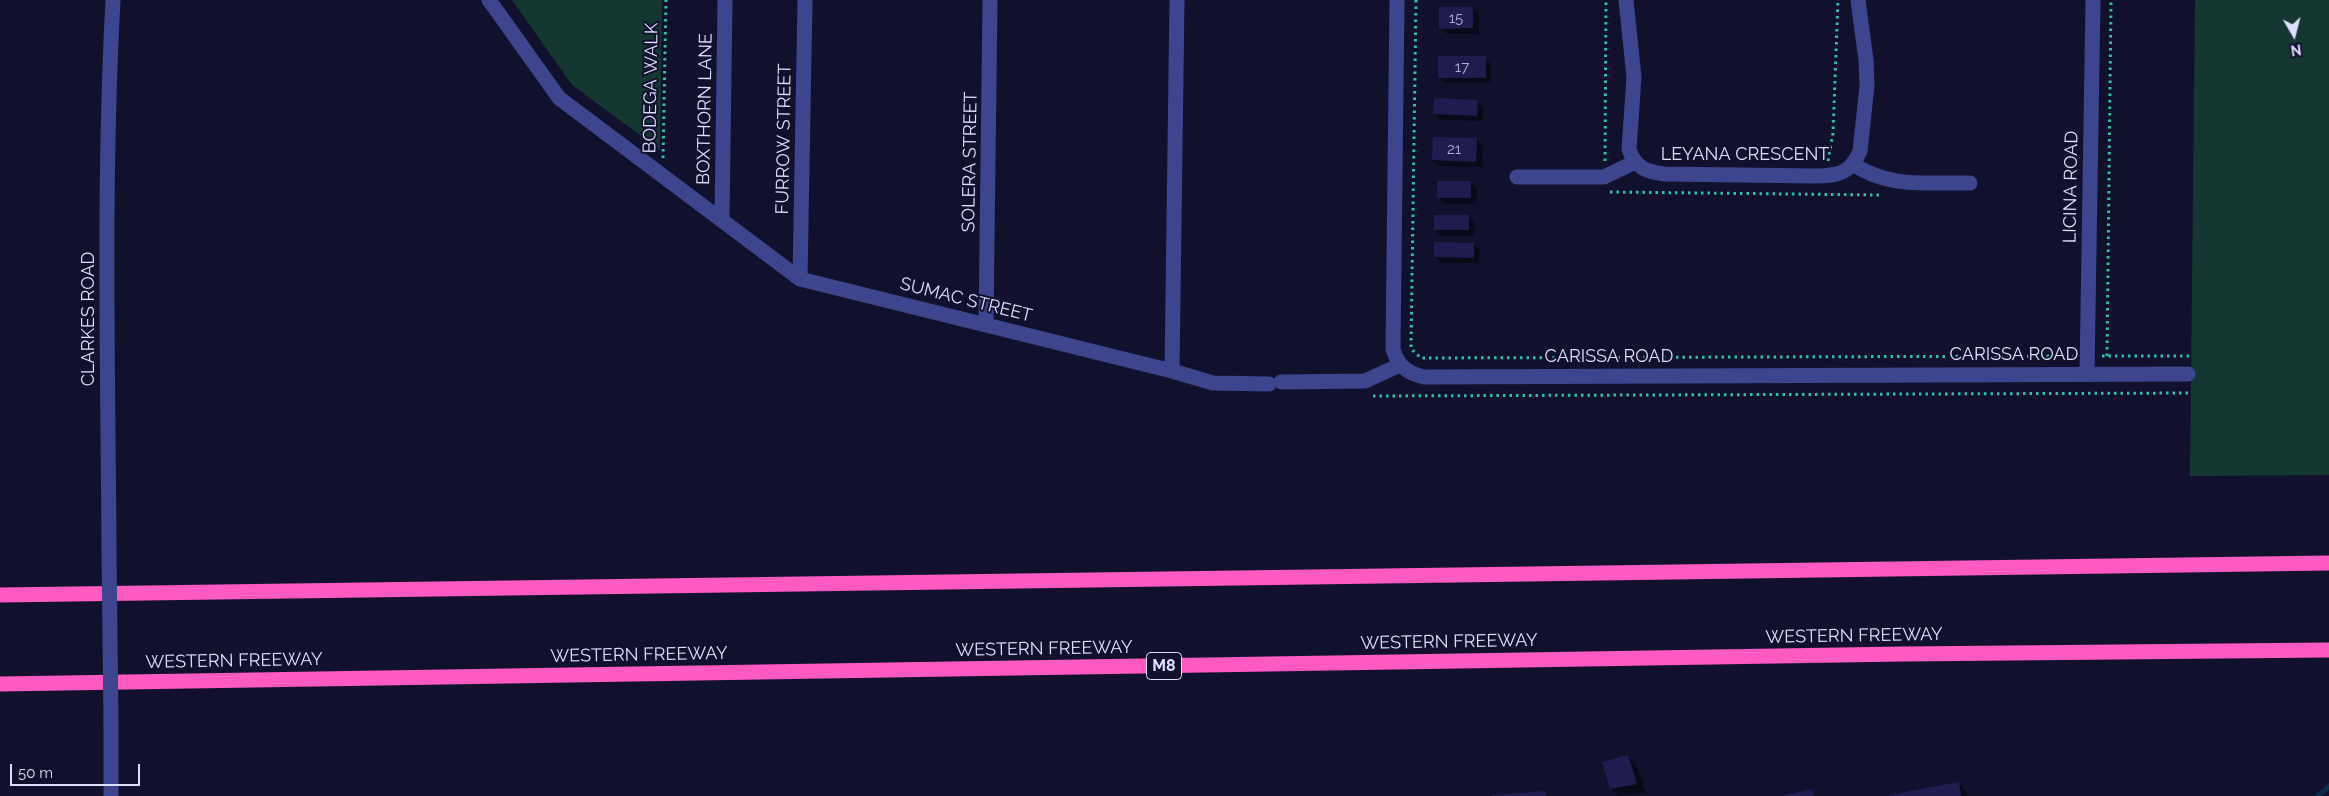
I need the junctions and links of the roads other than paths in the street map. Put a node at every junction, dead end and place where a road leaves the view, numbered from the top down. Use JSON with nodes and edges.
{"nodes":[{"id":1,"x":113,"y":0,"type":"edge"},
{"id":2,"x":489,"y":0,"type":"edge"},
{"id":3,"x":725,"y":0,"type":"edge"},
{"id":4,"x":805,"y":0,"type":"edge"},
{"id":5,"x":990,"y":0,"type":"edge"},
{"id":6,"x":1177,"y":0,"type":"edge"},
{"id":7,"x":1397,"y":0,"type":"edge"},
{"id":8,"x":1626,"y":0,"type":"edge"},
{"id":9,"x":1858,"y":0,"type":"edge"},
{"id":10,"x":2093,"y":0,"type":"edge"},
{"id":11,"x":1635,"y":162,"type":"junction"},
{"id":12,"x":1853,"y":164,"type":"junction"},
{"id":13,"x":1517,"y":177,"type":"dead end"},
{"id":14,"x":1970,"y":183,"type":"dead end"},
{"id":15,"x":722,"y":219,"type":"junction"},
{"id":16,"x":800,"y":278,"type":"junction"},
{"id":17,"x":986,"y":324,"type":"junction"},
{"id":18,"x":1400,"y":365,"type":"junction"},
{"id":19,"x":1172,"y":370,"type":"junction"},
{"id":20,"x":2088,"y":374,"type":"junction"},
{"id":21,"x":2188,"y":374,"type":"dead end"},
{"id":22,"x":2329,"y":563,"type":"edge"},
{"id":23,"x":0,"y":595,"type":"edge"},
{"id":24,"x":2329,"y":650,"type":"edge"},
{"id":25,"x":0,"y":684,"type":"edge"},
{"id":26,"x":111,"y":796,"type":"edge"}],
"edges":[{"from":1,"to":26,"type":"street","name":"CLARKES ROAD","bridge":true},
{"from":2,"to":15,"type":"street","name":"SUMAC STREET"},
{"from":3,"to":15,"type":"street","name":"BOXTHORN LANE"},
{"from":4,"to":16,"type":"street","name":"FURROW STREET"},
{"from":5,"to":17,"type":"street","name":"SOLERA STREET"},
{"from":6,"to":19,"type":"street"},
{"from":7,"to":18,"type":"street"},
{"from":8,"to":11,"type":"street","name":"LEYANA CRESCENT"},
{"from":9,"to":12,"type":"street","name":"LEYANA CRESCENT"},
{"from":10,"to":20,"type":"street","name":"LICINA ROAD"},
{"from":11,"to":12,"type":"street","name":"LEYANA CRESCENT"},
{"from":11,"to":13,"type":"street"},
{"from":12,"to":14,"type":"street"},
{"from":15,"to":16,"type":"street","name":"SUMAC STREET"},
{"from":16,"to":17,"type":"street","name":"SUMAC STREET"},
{"from":17,"to":19,"type":"street","name":"SUMAC STREET"},
{"from":18,"to":19,"type":"street","name":"SUMAC STREET"},
{"from":18,"to":20,"type":"street","name":"CARISSA ROAD"},
{"from":20,"to":21,"type":"street","name":"CARISSA ROAD"},
{"from":22,"to":23,"type":"highway"},
{"from":24,"to":25,"type":"highway","name":"WESTERN FREEWAY","number":"M8"}]}
